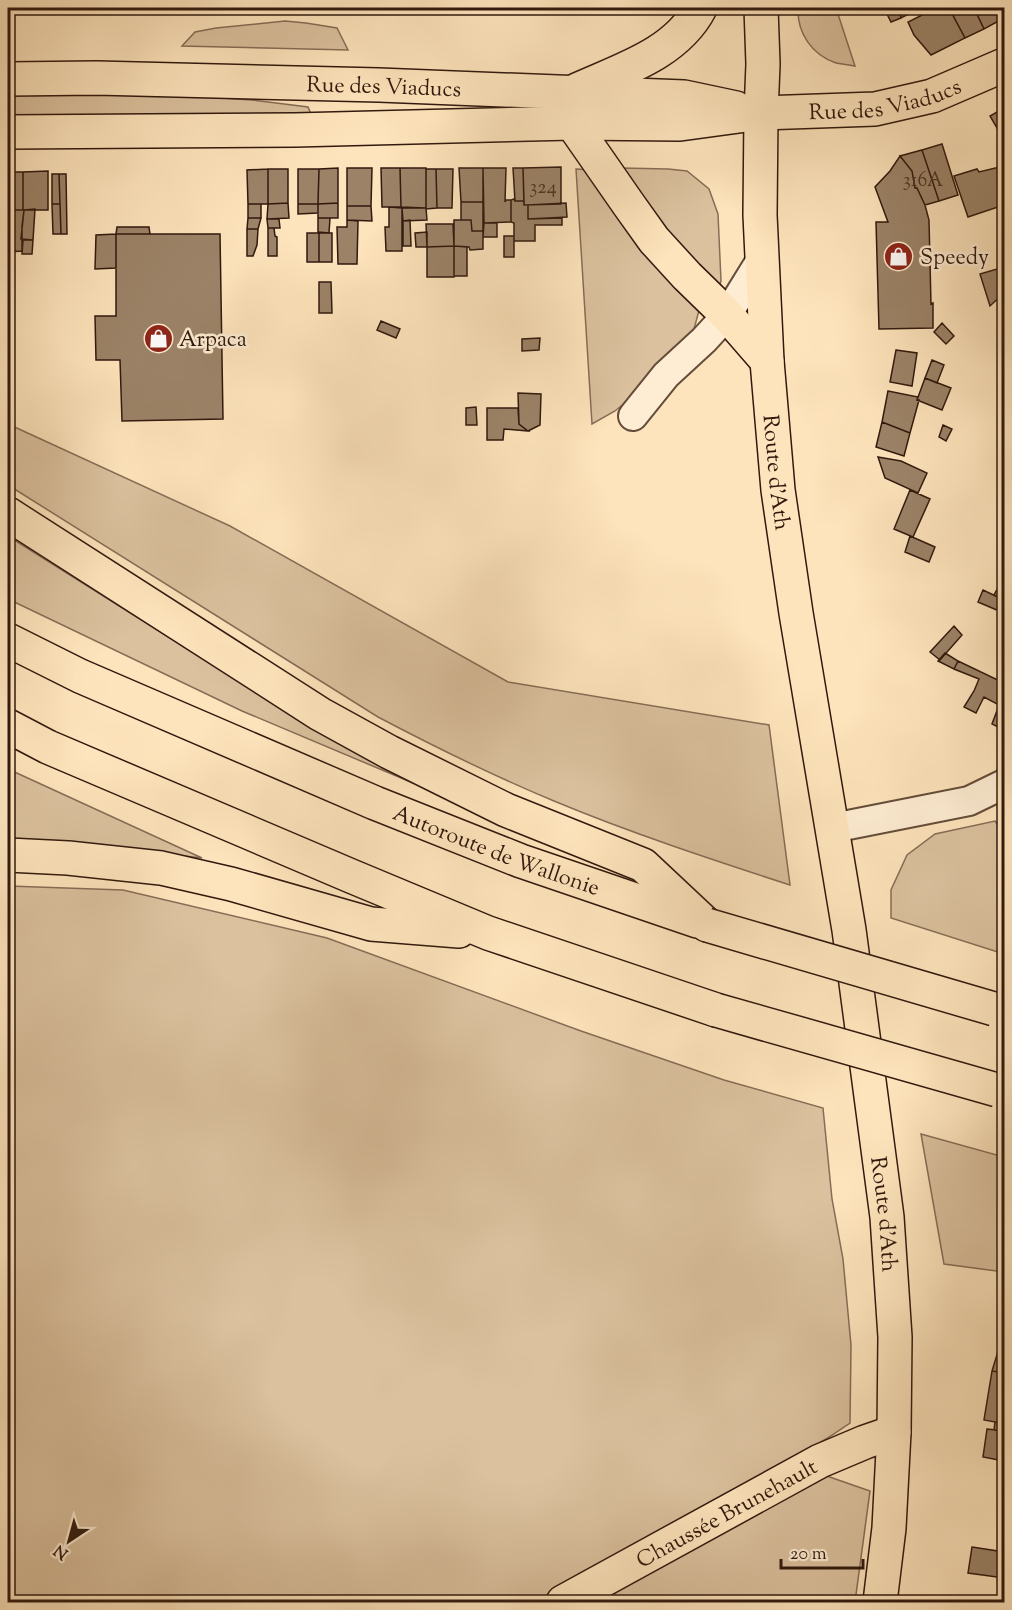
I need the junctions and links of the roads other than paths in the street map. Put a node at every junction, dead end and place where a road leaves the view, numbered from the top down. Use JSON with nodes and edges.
{"nodes":[{"id":1,"x":700,"y":8,"type":"edge"},
{"id":2,"x":761,"y":8,"type":"edge"},
{"id":3,"x":1005,"y":65,"type":"edge"},
{"id":4,"x":8,"y":79,"type":"edge"},
{"id":5,"x":572,"y":108,"type":"junction"},
{"id":6,"x":761,"y":113,"type":"junction"},
{"id":7,"x":8,"y":132,"type":"edge"},
{"id":8,"x":761,"y":260,"type":"junction"},
{"id":9,"x":727,"y":315,"type":"junction"},
{"id":10,"x":767,"y":361,"type":"junction"},
{"id":11,"x":633,"y":416,"type":"dead end"},
{"id":12,"x":8,"y":514,"type":"edge"},
{"id":13,"x":8,"y":640,"type":"edge"},
{"id":14,"x":8,"y":726,"type":"edge"},
{"id":15,"x":1005,"y":784,"type":"edge"},
{"id":16,"x":833,"y":828,"type":"junction"},
{"id":17,"x":8,"y":855,"type":"edge"},
{"id":18,"x":707,"y":925,"type":"junction"},
{"id":19,"x":488,"y":933,"type":"junction"},
{"id":20,"x":999,"y":1011,"type":"edge"},
{"id":21,"x":1001,"y":1091,"type":"edge"},
{"id":22,"x":894,"y":1432,"type":"junction"},
{"id":23,"x":563,"y":1602,"type":"edge"},
{"id":24,"x":880,"y":1602,"type":"edge"}],
"edges":[{"from":1,"to":5,"type":"main road"},
{"from":2,"to":6,"type":"main road","name":"Route d'Ath"},
{"from":3,"to":6,"type":"main road","name":"Rue des Viaducs"},
{"from":4,"to":5,"type":"main road","name":"Rue des Viaducs"},
{"from":5,"to":6,"type":"main road","name":"Rue des Viaducs"},
{"from":5,"to":7,"type":"main road","name":"Rue des Viaducs"},
{"from":5,"to":9,"type":"main road"},
{"from":6,"to":8,"type":"main road","name":"Route d'Ath"},
{"from":8,"to":9,"type":"street"},
{"from":8,"to":10,"type":"main road","name":"Route d'Ath"},
{"from":9,"to":10,"type":"main road"},
{"from":9,"to":11,"type":"street"},
{"from":10,"to":16,"type":"main road","name":"Route d'Ath"},
{"from":12,"to":18,"type":"main road"},
{"from":13,"to":18,"type":"main road","name":"Autoroute de Wallonie"},
{"from":14,"to":19,"type":"main road"},
{"from":15,"to":16,"type":"street"},
{"from":16,"to":22,"type":"main road","name":"Route d'Ath"},
{"from":17,"to":19,"type":"main road"},
{"from":18,"to":20,"type":"main road","name":"Autoroute de Wallonie","bridge":true},
{"from":19,"to":21,"type":"main road","bridge":true},
{"from":22,"to":23,"type":"main road","name":"Chaussée Brunehault"},
{"from":22,"to":24,"type":"main road","name":"Route d'Ath"}]}
